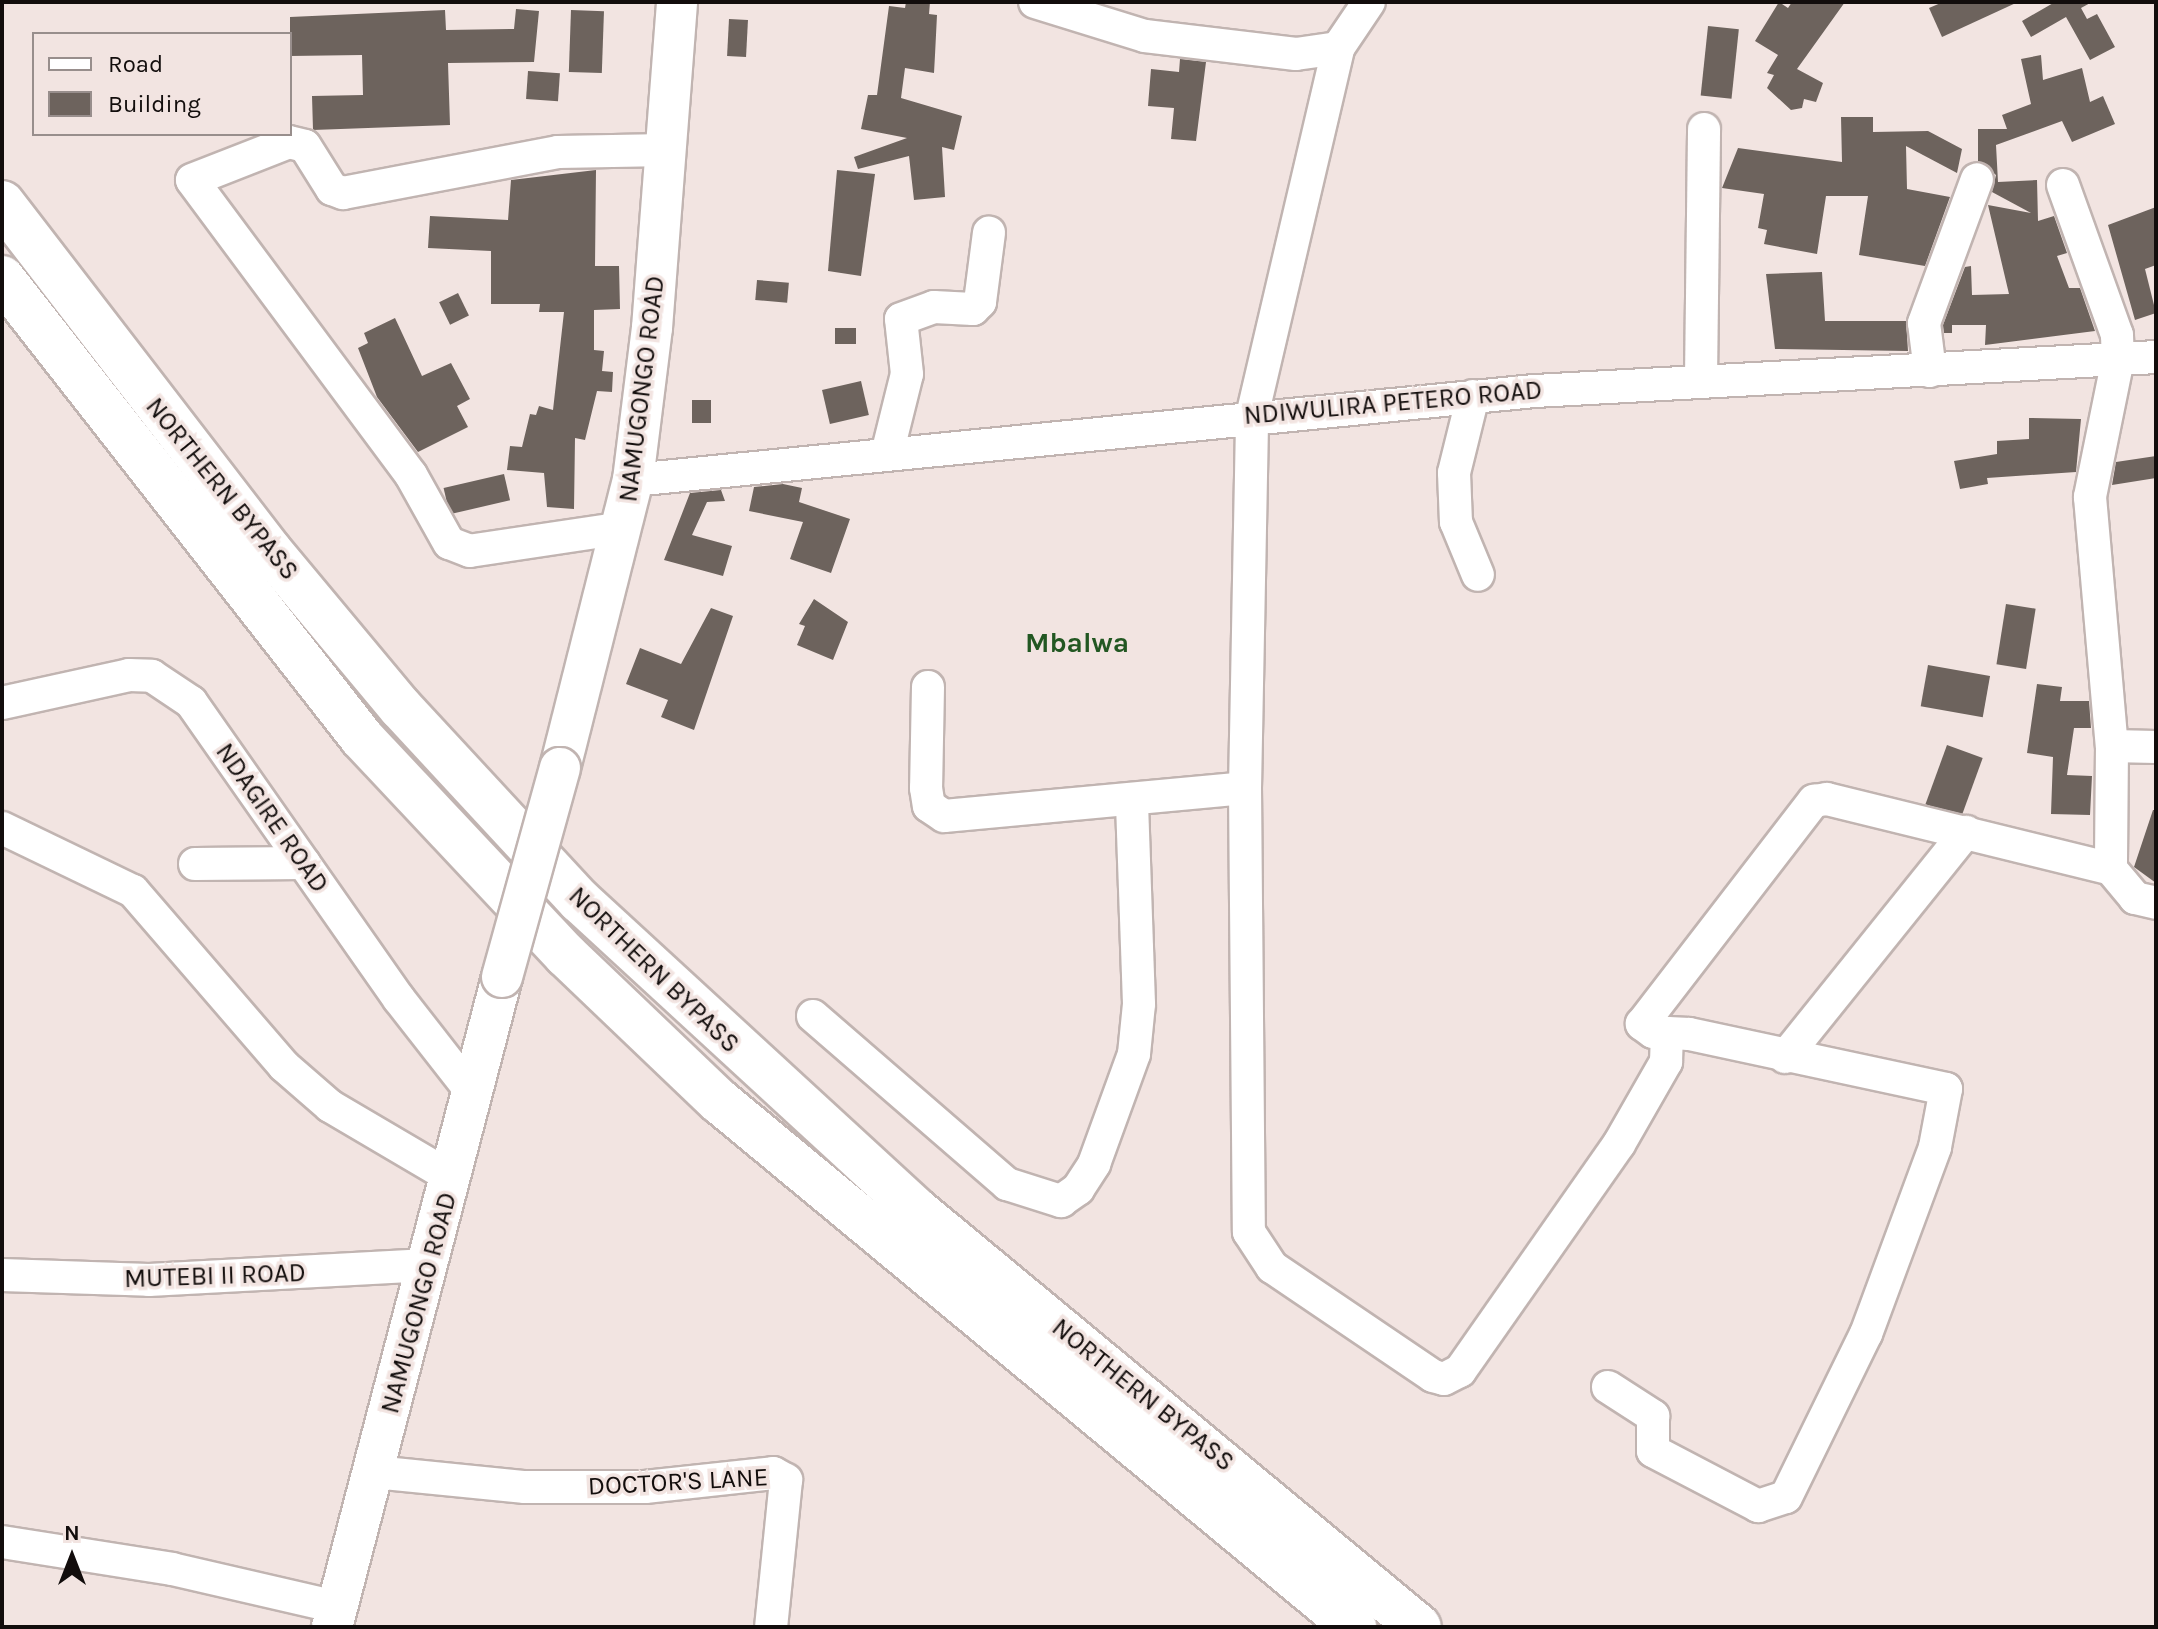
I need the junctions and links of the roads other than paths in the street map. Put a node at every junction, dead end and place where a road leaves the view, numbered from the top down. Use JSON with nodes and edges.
{"nodes":[{"id":1,"x":677,"y":2,"type":"edge"},
{"id":2,"x":1035,"y":2,"type":"edge"},
{"id":3,"x":1369,"y":2,"type":"edge"},
{"id":4,"x":1338,"y":48,"type":"junction"},
{"id":5,"x":1704,"y":129,"type":"dead end"},
{"id":6,"x":667,"y":150,"type":"junction"},
{"id":7,"x":1977,"y":179,"type":"dead end"},
{"id":8,"x":2063,"y":185,"type":"dead end"},
{"id":9,"x":2,"y":203,"type":"edge"},
{"id":10,"x":989,"y":233,"type":"dead end"},
{"id":11,"x":2,"y":278,"type":"edge"},
{"id":12,"x":2156,"y":357,"type":"edge"},
{"id":13,"x":2118,"y":359,"type":"junction"},
{"id":14,"x":1930,"y":371,"type":"junction"},
{"id":15,"x":1701,"y":379,"type":"junction"},
{"id":16,"x":1473,"y":396,"type":"junction"},
{"id":17,"x":1252,"y":416,"type":"junction"},
{"id":18,"x":887,"y":454,"type":"junction"},
{"id":19,"x":633,"y":480,"type":"junction"},
{"id":20,"x":623,"y":528,"type":"junction"},
{"id":21,"x":1478,"y":575,"type":"dead end"},
{"id":22,"x":928,"y":687,"type":"dead end"},
{"id":23,"x":2,"y":703,"type":"edge"},
{"id":24,"x":2112,"y":746,"type":"junction"},
{"id":25,"x":2156,"y":747,"type":"edge"},
{"id":26,"x":1245,"y":788,"type":"junction"},
{"id":27,"x":1132,"y":801,"type":"junction"},
{"id":28,"x":2,"y":828,"type":"edge"},
{"id":29,"x":1966,"y":832,"type":"junction"},
{"id":30,"x":304,"y":863,"type":"junction"},
{"id":31,"x":195,"y":864,"type":"dead end"},
{"id":32,"x":2111,"y":869,"type":"junction"},
{"id":33,"x":2156,"y":903,"type":"edge"},
{"id":34,"x":813,"y":1016,"type":"dead end"},
{"id":35,"x":1667,"y":1033,"type":"junction"},
{"id":36,"x":1785,"y":1057,"type":"junction"},
{"id":37,"x":474,"y":1095,"type":"junction"},
{"id":38,"x":452,"y":1178,"type":"junction"},
{"id":39,"x":428,"y":1265,"type":"junction"},
{"id":40,"x":2,"y":1275,"type":"edge"},
{"id":41,"x":1608,"y":1387,"type":"dead end"},
{"id":42,"x":374,"y":1472,"type":"junction"},
{"id":43,"x":2,"y":1542,"type":"edge"},
{"id":44,"x":334,"y":1617,"type":"edge"},
{"id":45,"x":771,"y":1627,"type":"edge"},
{"id":46,"x":1354,"y":1627,"type":"edge"},
{"id":47,"x":1419,"y":1627,"type":"edge"}],
"edges":[{"from":1,"to":6,"type":"main road","name":"NAMUGONGO ROAD"},
{"from":2,"to":4,"type":"street"},
{"from":3,"to":4,"type":"street"},
{"from":4,"to":17,"type":"street"},
{"from":5,"to":15,"type":"street"},
{"from":6,"to":19,"type":"main road","name":"NAMUGONGO ROAD"},
{"from":6,"to":20,"type":"street"},
{"from":7,"to":14,"type":"street"},
{"from":8,"to":13,"type":"street"},
{"from":9,"to":47,"type":"highway","name":"NORTHERN BYPASS"},
{"from":10,"to":18,"type":"street"},
{"from":11,"to":46,"type":"highway","name":"NORTHERN BYPASS"},
{"from":12,"to":13,"type":"street","name":"NDIWULIRA PETERO ROAD"},
{"from":13,"to":14,"type":"street","name":"NDIWULIRA PETERO ROAD"},
{"from":13,"to":24,"type":"street"},
{"from":14,"to":15,"type":"street","name":"NDIWULIRA PETERO ROAD"},
{"from":15,"to":16,"type":"street","name":"NDIWULIRA PETERO ROAD"},
{"from":16,"to":17,"type":"street","name":"NDIWULIRA PETERO ROAD"},
{"from":16,"to":21,"type":"street"},
{"from":17,"to":18,"type":"street","name":"NDIWULIRA PETERO ROAD"},
{"from":17,"to":26,"type":"street"},
{"from":18,"to":19,"type":"street","name":"NDIWULIRA PETERO ROAD"},
{"from":19,"to":20,"type":"main road","name":"NAMUGONGO ROAD"},
{"from":20,"to":37,"type":"main road","name":"NAMUGONGO ROAD","bridge":true},
{"from":22,"to":27,"type":"street"},
{"from":23,"to":30,"type":"street","name":"NDAGIRE ROAD"},
{"from":24,"to":25,"type":"street"},
{"from":24,"to":32,"type":"street"},
{"from":26,"to":27,"type":"street"},
{"from":26,"to":35,"type":"street"},
{"from":27,"to":34,"type":"street"},
{"from":28,"to":38,"type":"street"},
{"from":29,"to":32,"type":"street"},
{"from":29,"to":35,"type":"street"},
{"from":29,"to":36,"type":"street"},
{"from":30,"to":31,"type":"street"},
{"from":30,"to":37,"type":"street","name":"NDAGIRE ROAD"},
{"from":32,"to":33,"type":"street"},
{"from":35,"to":36,"type":"street"},
{"from":36,"to":41,"type":"street"},
{"from":37,"to":38,"type":"main road","name":"NAMUGONGO ROAD"},
{"from":38,"to":39,"type":"main road","name":"NAMUGONGO ROAD"},
{"from":39,"to":40,"type":"street","name":"MUTEBI II ROAD"},
{"from":39,"to":42,"type":"main road","name":"NAMUGONGO ROAD"},
{"from":42,"to":44,"type":"main road","name":"NAMUGONGO ROAD"},
{"from":42,"to":45,"type":"street","name":"DOCTOR'S LANE"},
{"from":43,"to":44,"type":"street"}]}
